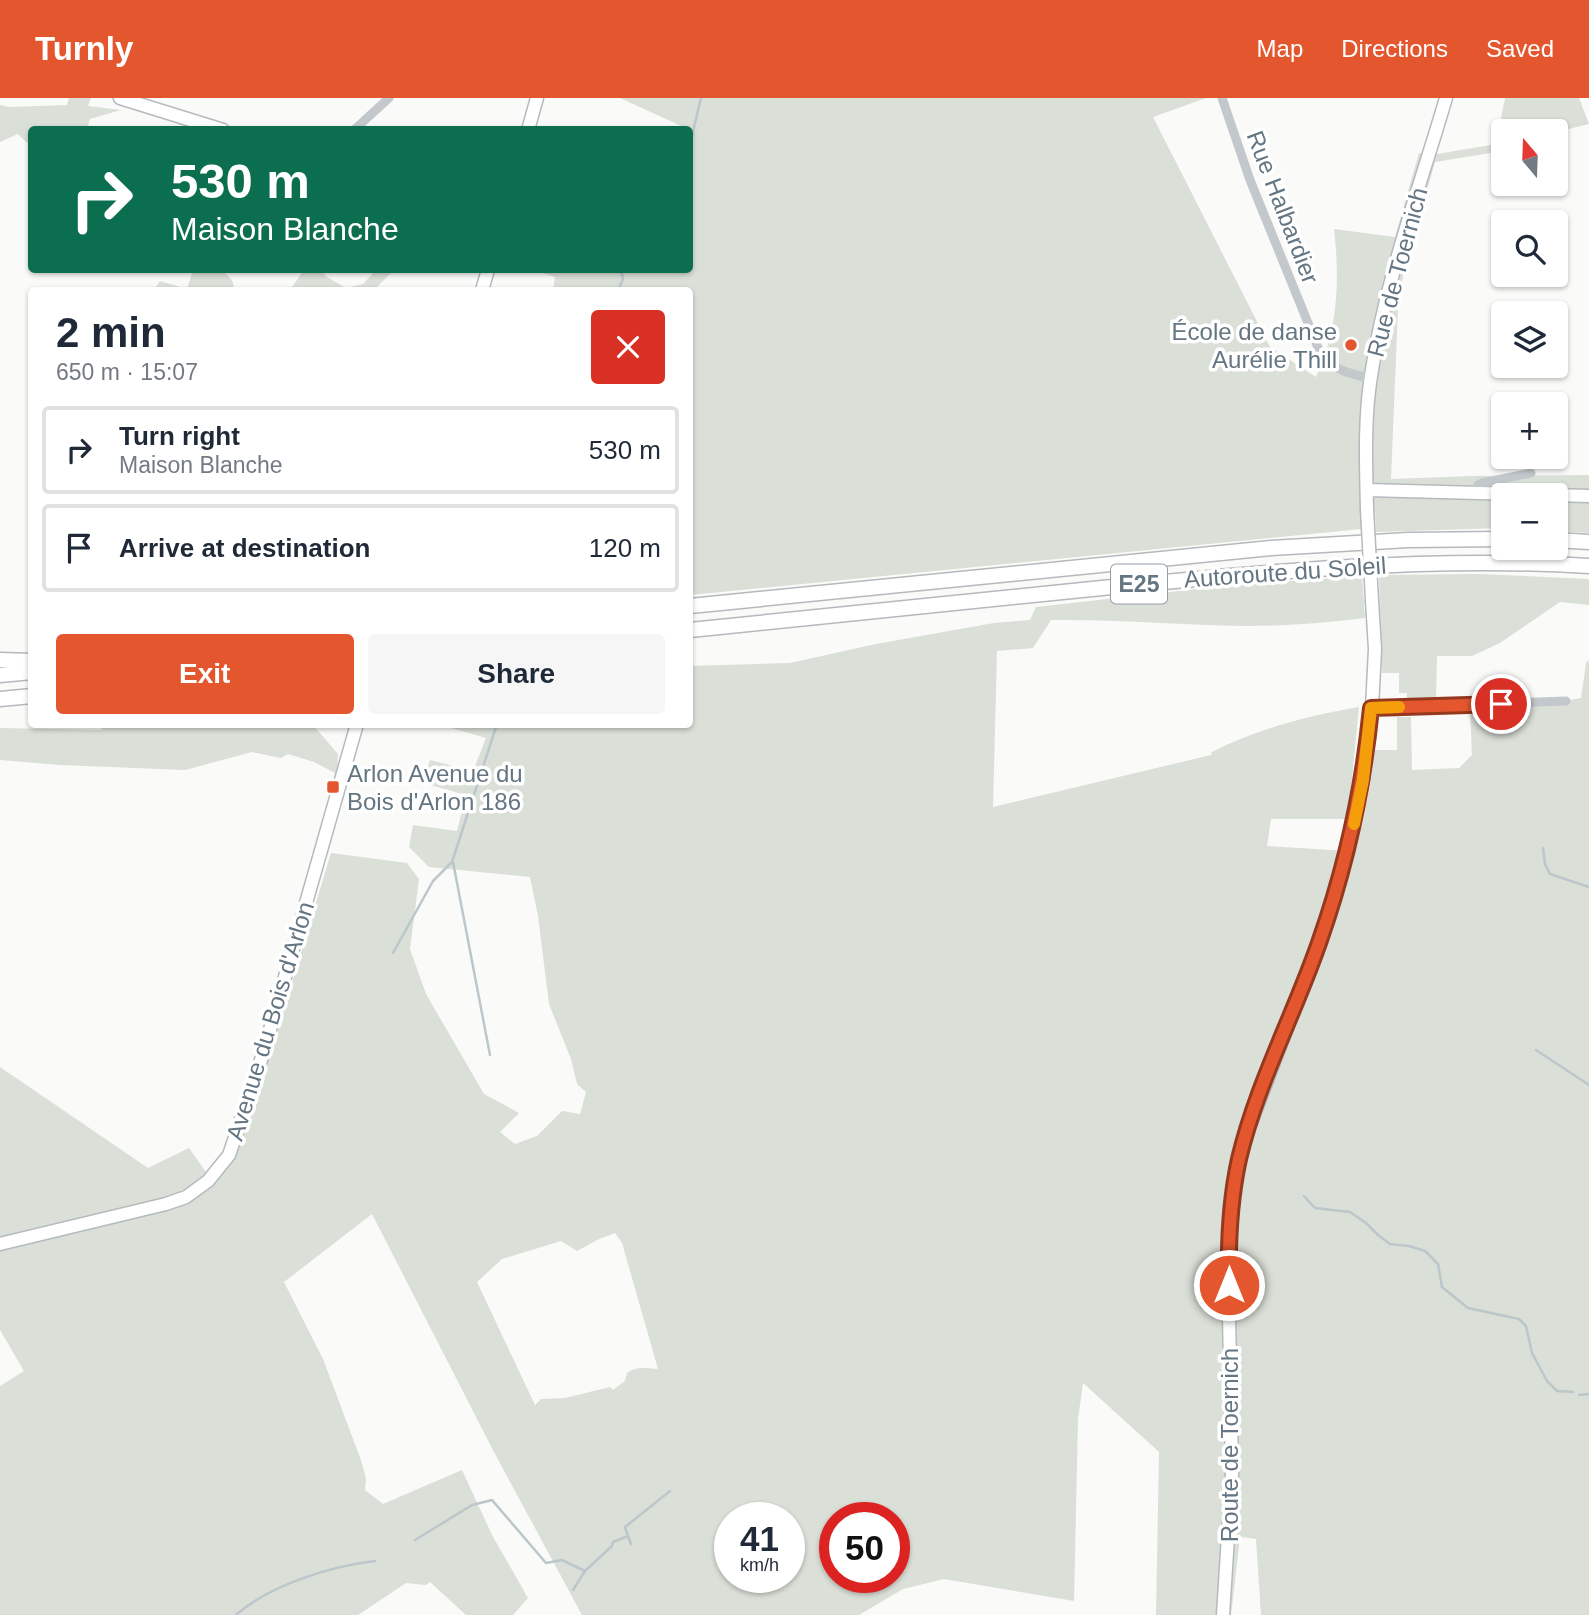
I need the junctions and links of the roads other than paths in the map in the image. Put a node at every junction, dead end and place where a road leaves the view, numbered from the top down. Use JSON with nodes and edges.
{"nodes":[{"id":1,"x":120,"y":98,"type":"edge"},
{"id":2,"x":389,"y":98,"type":"edge"},
{"id":3,"x":537,"y":98,"type":"edge"},
{"id":4,"x":1222,"y":98,"type":"edge"},
{"id":5,"x":1446,"y":98,"type":"edge"},
{"id":6,"x":210,"y":126,"type":"edge"},
{"id":7,"x":359,"y":126,"type":"edge"},
{"id":8,"x":529,"y":126,"type":"edge"},
{"id":9,"x":1370,"y":378,"type":"junction"},
{"id":10,"x":1531,"y":473,"type":"dead end"},
{"id":11,"x":1367,"y":490,"type":"junction"},
{"id":12,"x":1475,"y":493,"type":"junction"},
{"id":13,"x":1589,"y":496,"type":"edge"},
{"id":14,"x":1491,"y":539,"type":"edge"},
{"id":15,"x":1568,"y":541,"type":"edge"},
{"id":16,"x":1589,"y":542,"type":"edge"},
{"id":17,"x":1589,"y":566,"type":"edge"},
{"id":18,"x":693,"y":606,"type":"edge"},
{"id":19,"x":693,"y":630,"type":"edge"},
{"id":20,"x":0,"y":660,"type":"edge"},
{"id":21,"x":28,"y":661,"type":"edge"},
{"id":22,"x":28,"y":672,"type":"edge"},
{"id":23,"x":0,"y":675,"type":"edge"},
{"id":24,"x":24,"y":697,"type":"edge"},
{"id":25,"x":0,"y":701,"type":"edge"},
{"id":26,"x":1566,"y":701,"type":"dead end"},
{"id":27,"x":1371,"y":708,"type":"junction"},
{"id":28,"x":356,"y":728,"type":"edge"},
{"id":29,"x":0,"y":1244,"type":"edge"},
{"id":30,"x":1223,"y":1615,"type":"edge"}],
"edges":[{"from":1,"to":6,"type":"main road"},
{"from":2,"to":7,"type":"street"},
{"from":3,"to":8,"type":"main road"},
{"from":4,"to":9,"type":"street","name":"Rue Halbardier"},
{"from":5,"to":9,"type":"main road","name":"Rue de Toernich"},
{"from":9,"to":11,"type":"main road","name":"Rue de Toernich"},
{"from":10,"to":12,"type":"street"},
{"from":11,"to":12,"type":"main road"},
{"from":11,"to":27,"type":"main road","bridge":true},
{"from":12,"to":13,"type":"main road"},
{"from":14,"to":18,"type":"highway","name":"Autoroute du Soleil","number":"E25"},
{"from":15,"to":16,"type":"highway"},
{"from":17,"to":19,"type":"highway","name":"Autoroute du Soleil","number":"E25"},
{"from":20,"to":21,"type":"highway"},
{"from":22,"to":23,"type":"highway"},
{"from":24,"to":25,"type":"highway"},
{"from":26,"to":27,"type":"street"},
{"from":27,"to":30,"type":"main road","name":"Route de Toernich"},
{"from":28,"to":29,"type":"main road","name":"Avenue du Bois d'Arlon"}]}
